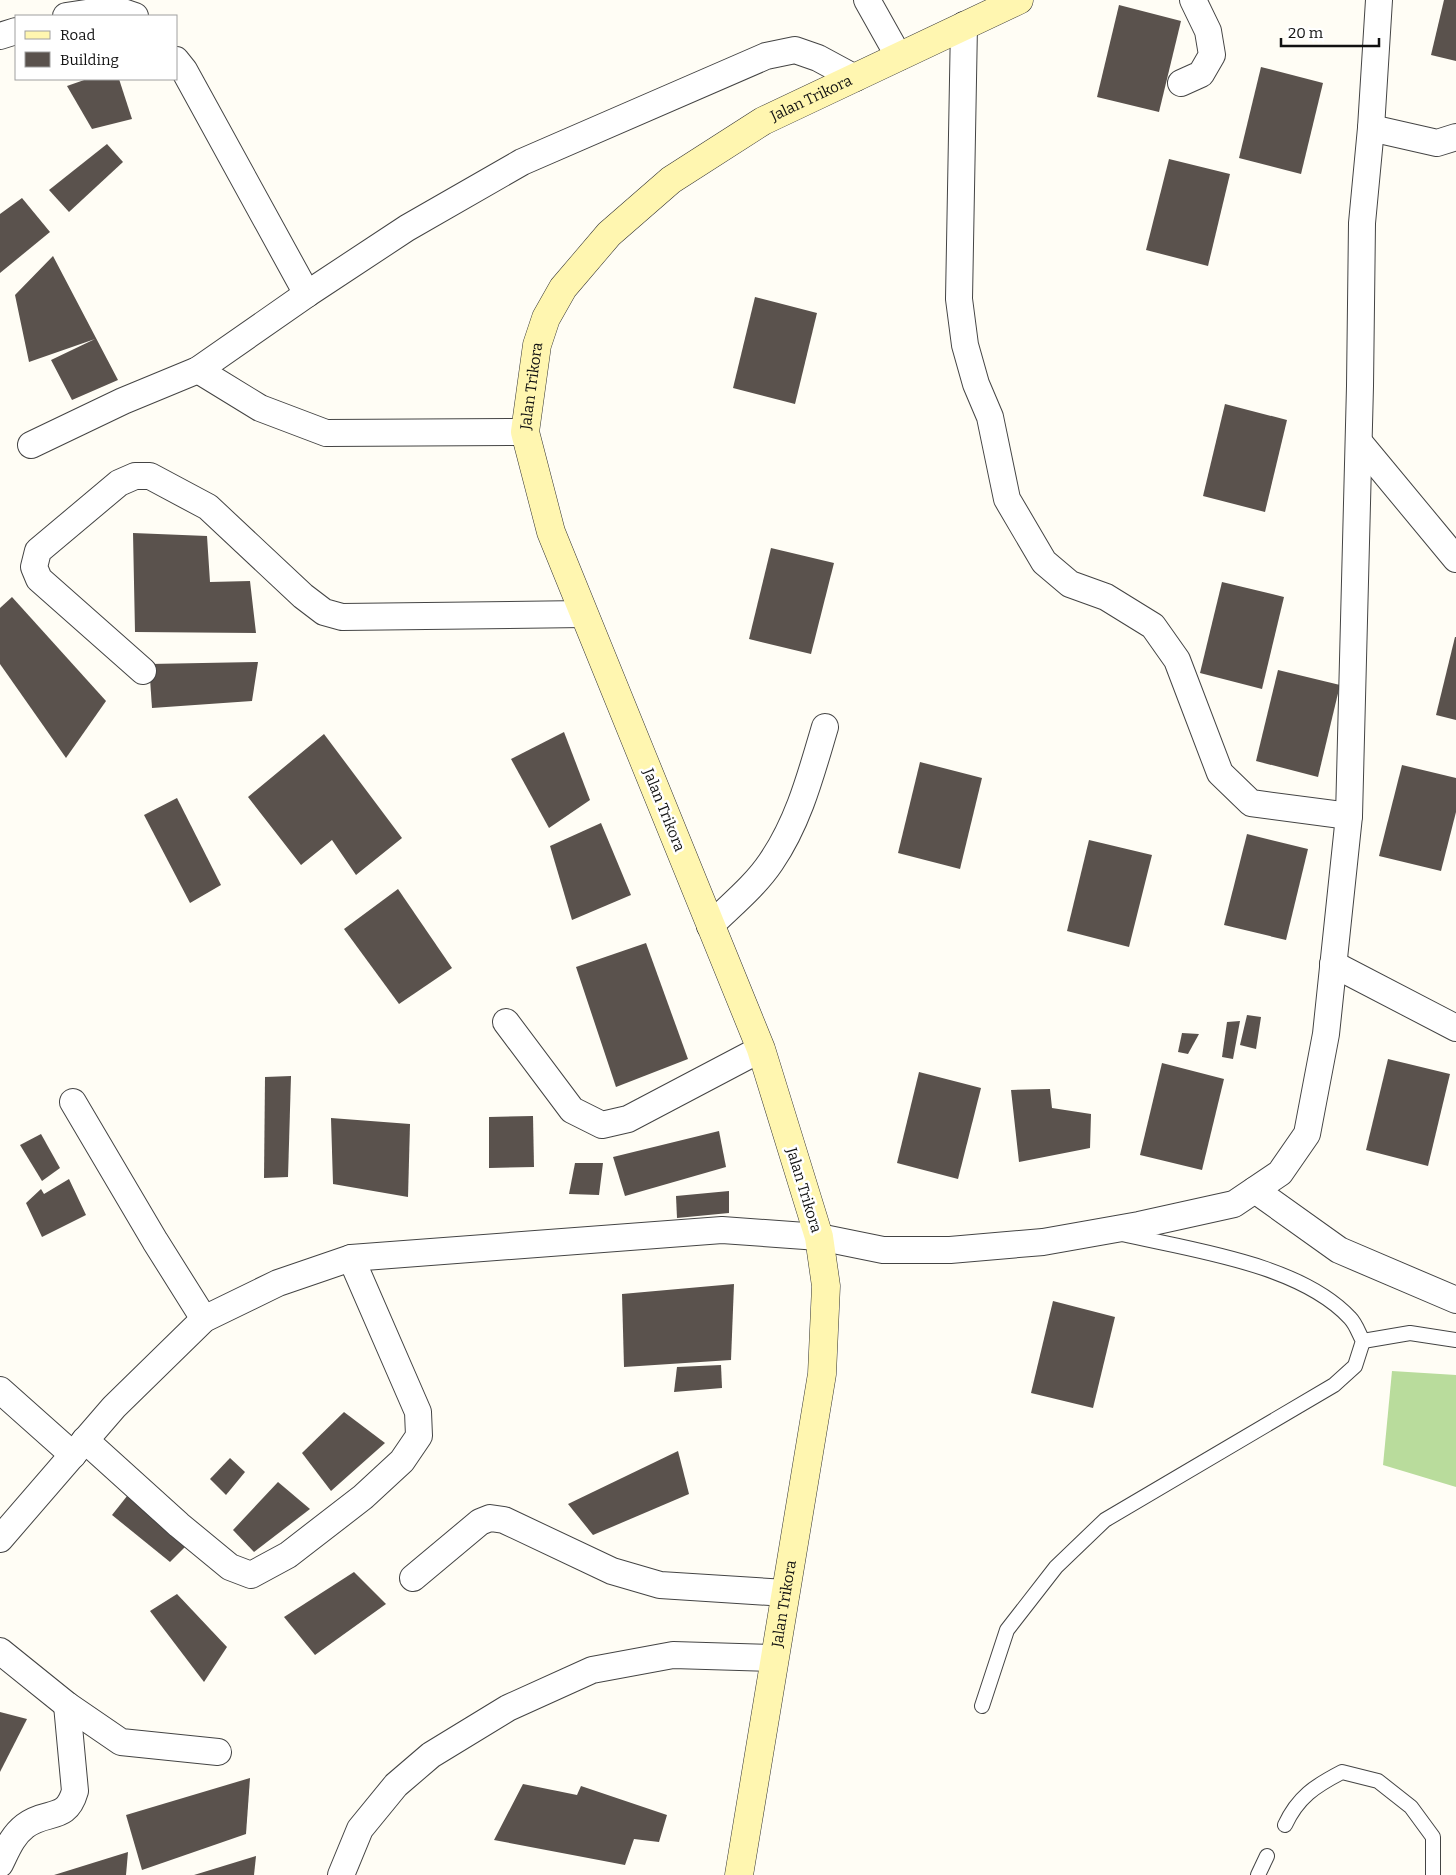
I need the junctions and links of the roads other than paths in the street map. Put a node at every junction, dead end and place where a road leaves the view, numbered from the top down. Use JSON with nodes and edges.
{"nodes":[{"id":1,"x":867,"y":0,"type":"edge"},
{"id":2,"x":1020,"y":0,"type":"edge"},
{"id":3,"x":1193,"y":0,"type":"edge"},
{"id":4,"x":1379,"y":0,"type":"edge"},
{"id":5,"x":73,"y":15,"type":"edge"},
{"id":6,"x":132,"y":15,"type":"edge"},
{"id":7,"x":964,"y":25,"type":"junction"},
{"id":8,"x":15,"y":31,"type":"edge"},
{"id":9,"x":0,"y":36,"type":"edge"},
{"id":10,"x":899,"y":57,"type":"junction"},
{"id":11,"x":178,"y":62,"type":"edge"},
{"id":12,"x":855,"y":78,"type":"junction"},
{"id":13,"x":1181,"y":84,"type":"dead end"},
{"id":14,"x":1371,"y":128,"type":"junction"},
{"id":15,"x":1450,"y":146,"type":"edge"},
{"id":16,"x":307,"y":294,"type":"junction"},
{"id":17,"x":198,"y":370,"type":"junction"},
{"id":18,"x":525,"y":432,"type":"junction"},
{"id":19,"x":1359,"y":442,"type":"junction"},
{"id":20,"x":31,"y":445,"type":"dead end"},
{"id":21,"x":1456,"y":559,"type":"edge"},
{"id":22,"x":584,"y":614,"type":"junction"},
{"id":23,"x":143,"y":671,"type":"dead end"},
{"id":24,"x":826,"y":728,"type":"dead end"},
{"id":25,"x":1349,"y":816,"type":"junction"},
{"id":26,"x":710,"y":926,"type":"junction"},
{"id":27,"x":1333,"y":964,"type":"junction"},
{"id":28,"x":506,"y":1022,"type":"dead end"},
{"id":29,"x":1456,"y":1028,"type":"edge"},
{"id":30,"x":761,"y":1049,"type":"junction"},
{"id":31,"x":73,"y":1102,"type":"dead end"},
{"id":32,"x":1255,"y":1190,"type":"junction"},
{"id":33,"x":1107,"y":1231,"type":"junction"},
{"id":34,"x":818,"y":1237,"type":"junction"},
{"id":35,"x":351,"y":1258,"type":"junction"},
{"id":36,"x":1456,"y":1300,"type":"edge"},
{"id":37,"x":204,"y":1319,"type":"junction"},
{"id":38,"x":1456,"y":1340,"type":"edge"},
{"id":39,"x":1364,"y":1341,"type":"junction"},
{"id":40,"x":0,"y":1390,"type":"edge"},
{"id":41,"x":79,"y":1448,"type":"junction"},
{"id":42,"x":0,"y":1539,"type":"edge"},
{"id":43,"x":413,"y":1578,"type":"dead end"},
{"id":44,"x":786,"y":1593,"type":"junction"},
{"id":45,"x":0,"y":1650,"type":"edge"},
{"id":46,"x":775,"y":1658,"type":"junction"},
{"id":47,"x":67,"y":1705,"type":"junction"},
{"id":48,"x":982,"y":1706,"type":"dead end"},
{"id":49,"x":218,"y":1752,"type":"dead end"},
{"id":50,"x":1284,"y":1825,"type":"dead end"},
{"id":51,"x":1267,"y":1856,"type":"dead end"},
{"id":52,"x":0,"y":1864,"type":"edge"},
{"id":53,"x":341,"y":1875,"type":"edge"},
{"id":54,"x":739,"y":1875,"type":"edge"},
{"id":55,"x":1258,"y":1875,"type":"edge"},
{"id":56,"x":1433,"y":1875,"type":"edge"}],
"edges":[{"from":1,"to":10,"type":"street"},
{"from":2,"to":7,"type":"street","name":"Jalan Trikora"},
{"from":3,"to":13,"type":"street"},
{"from":4,"to":14,"type":"street"},
{"from":5,"to":6,"type":"street"},
{"from":7,"to":10,"type":"street","name":"Jalan Trikora"},
{"from":7,"to":25,"type":"street"},
{"from":8,"to":9,"type":"street"},
{"from":10,"to":12,"type":"street","name":"Jalan Trikora"},
{"from":11,"to":16,"type":"street"},
{"from":12,"to":16,"type":"street"},
{"from":12,"to":18,"type":"street","name":"Jalan Trikora"},
{"from":14,"to":15,"type":"street"},
{"from":14,"to":19,"type":"street"},
{"from":16,"to":17,"type":"street"},
{"from":17,"to":18,"type":"street"},
{"from":17,"to":20,"type":"street"},
{"from":18,"to":22,"type":"street","name":"Jalan Trikora"},
{"from":19,"to":21,"type":"street"},
{"from":19,"to":25,"type":"street"},
{"from":22,"to":23,"type":"street"},
{"from":22,"to":26,"type":"street","name":"Jalan Trikora"},
{"from":24,"to":26,"type":"street"},
{"from":25,"to":27,"type":"street"},
{"from":26,"to":30,"type":"street","name":"Jalan Trikora"},
{"from":27,"to":29,"type":"street"},
{"from":27,"to":32,"type":"street"},
{"from":28,"to":30,"type":"street"},
{"from":30,"to":34,"type":"street","name":"Jalan Trikora"},
{"from":31,"to":37,"type":"street"},
{"from":32,"to":33,"type":"street"},
{"from":32,"to":36,"type":"street"},
{"from":33,"to":34,"type":"street"},
{"from":33,"to":39,"type":"lane"},
{"from":34,"to":35,"type":"street"},
{"from":34,"to":44,"type":"street","name":"Jalan Trikora"},
{"from":35,"to":37,"type":"street"},
{"from":35,"to":41,"type":"street"},
{"from":37,"to":41,"type":"street"},
{"from":38,"to":39,"type":"lane"},
{"from":39,"to":48,"type":"lane"},
{"from":40,"to":41,"type":"street"},
{"from":41,"to":42,"type":"street"},
{"from":43,"to":44,"type":"street"},
{"from":44,"to":46,"type":"street","name":"Jalan Trikora"},
{"from":45,"to":47,"type":"street"},
{"from":46,"to":53,"type":"street"},
{"from":46,"to":54,"type":"street","name":"Jalan Trikora"},
{"from":47,"to":49,"type":"street"},
{"from":47,"to":52,"type":"street"},
{"from":50,"to":56,"type":"lane"},
{"from":51,"to":55,"type":"lane"}]}
